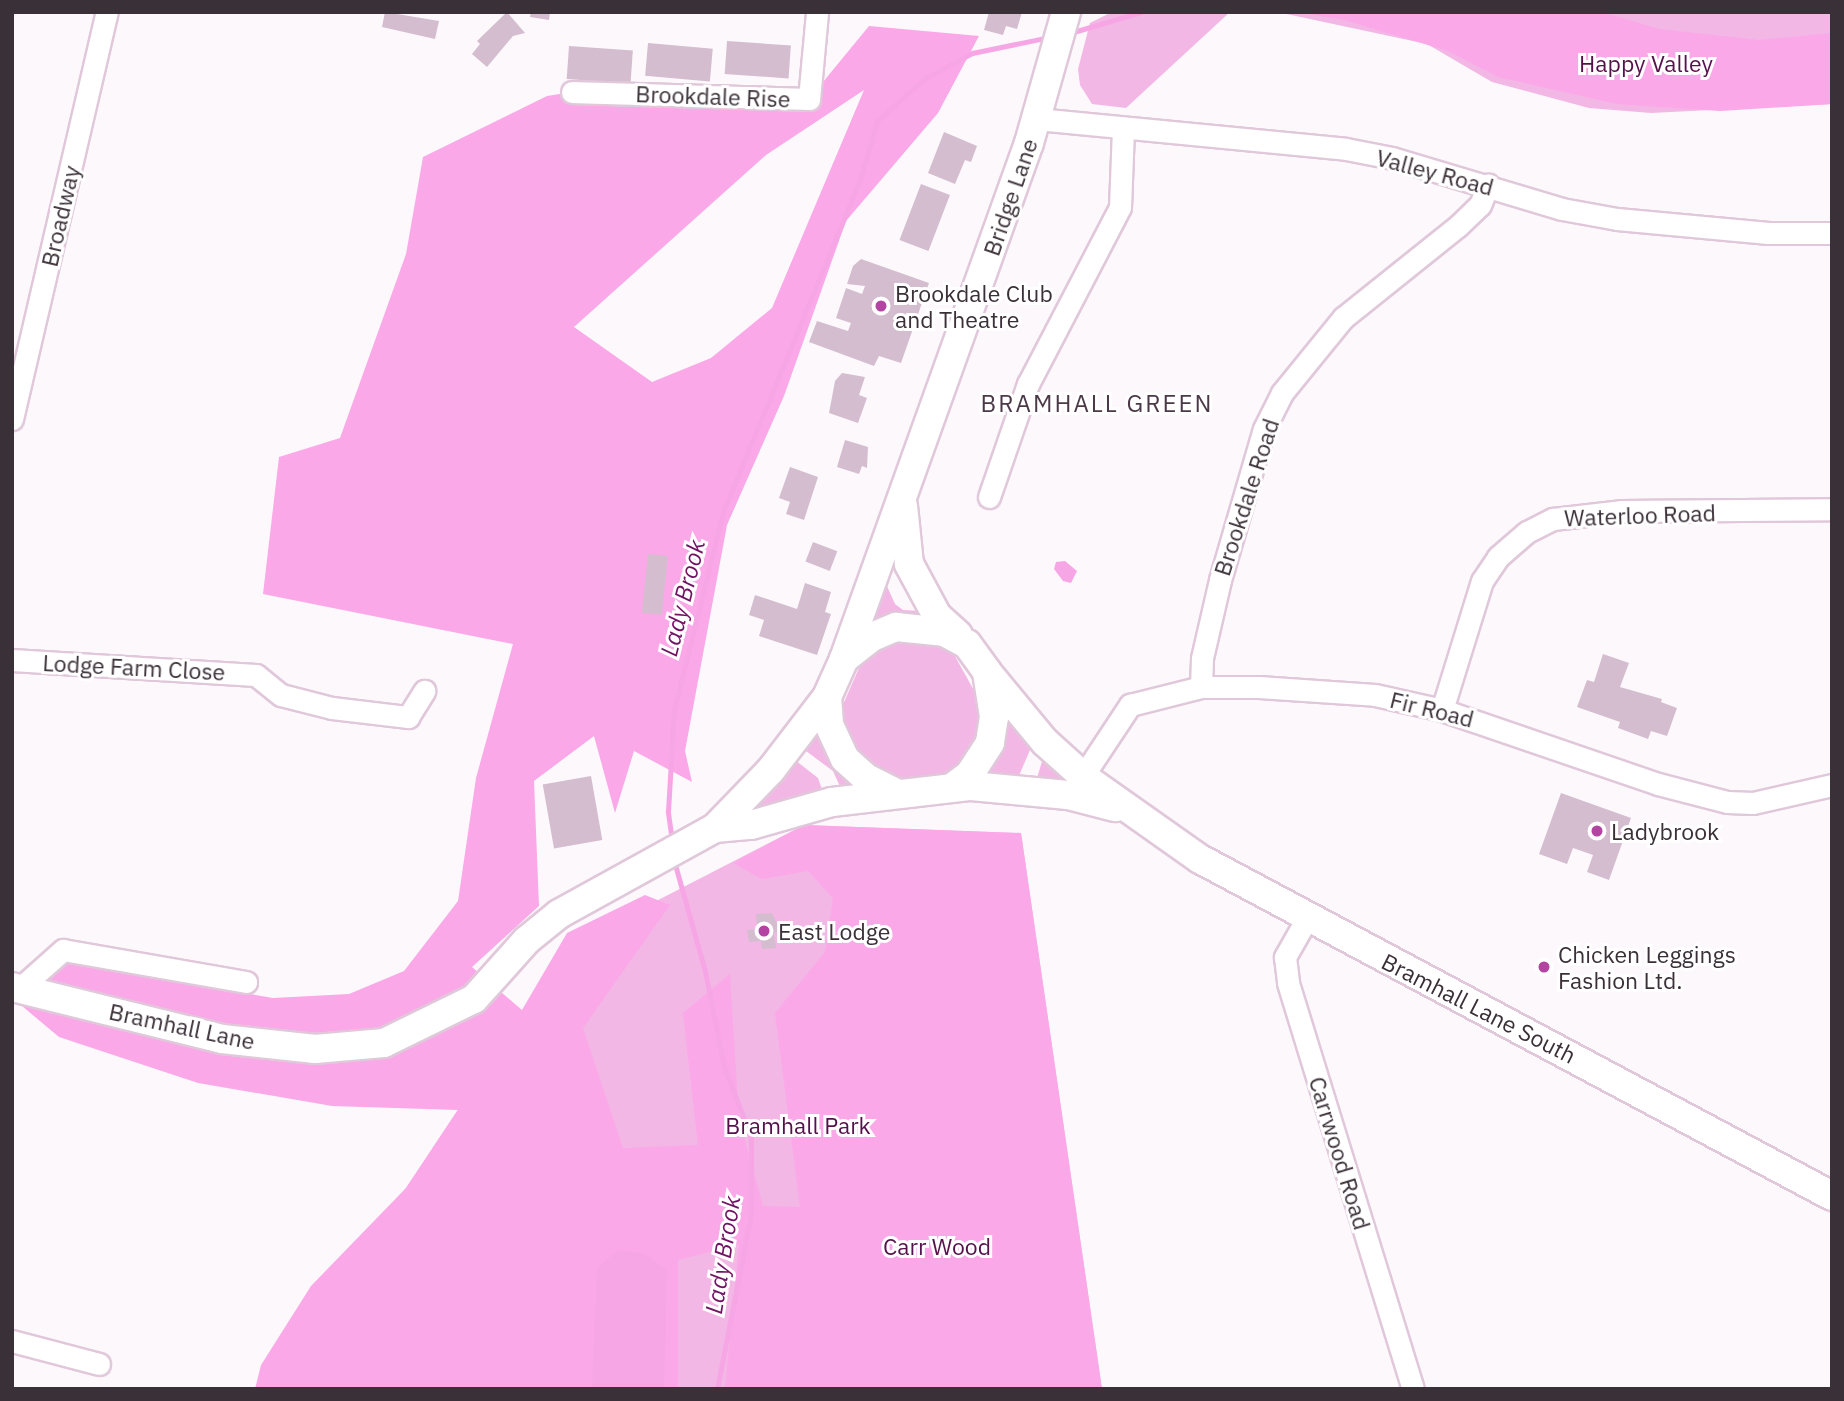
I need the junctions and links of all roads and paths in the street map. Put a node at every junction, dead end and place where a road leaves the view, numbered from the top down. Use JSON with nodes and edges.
{"nodes":[{"id":1,"x":107,"y":12,"type":"edge"},
{"id":2,"x":817,"y":12,"type":"edge"},
{"id":3,"x":1066,"y":12,"type":"edge"},
{"id":4,"x":572,"y":92,"type":"dead end"},
{"id":5,"x":1037,"y":118,"type":"junction"},
{"id":6,"x":1124,"y":128,"type":"junction"},
{"id":7,"x":1488,"y":185,"type":"junction"},
{"id":8,"x":1832,"y":233,"type":"edge"},
{"id":9,"x":18,"y":378,"type":"edge"},
{"id":10,"x":12,"y":419,"type":"edge"},
{"id":11,"x":902,"y":496,"type":"junction"},
{"id":12,"x":989,"y":497,"type":"dead end"},
{"id":13,"x":1832,"y":509,"type":"edge"},
{"id":14,"x":967,"y":644,"type":"junction"},
{"id":15,"x":844,"y":659,"type":"junction"},
{"id":16,"x":12,"y":660,"type":"edge"},
{"id":17,"x":987,"y":671,"type":"junction"},
{"id":18,"x":1201,"y":687,"type":"junction"},
{"id":19,"x":424,"y":691,"type":"dead end"},
{"id":20,"x":827,"y":697,"type":"junction"},
{"id":21,"x":1442,"y":710,"type":"junction"},
{"id":22,"x":1832,"y":785,"type":"edge"},
{"id":23,"x":1077,"y":786,"type":"junction"},
{"id":24,"x":953,"y":787,"type":"junction"},
{"id":25,"x":896,"y":793,"type":"junction"},
{"id":26,"x":707,"y":833,"type":"junction"},
{"id":27,"x":1306,"y":919,"type":"junction"},
{"id":28,"x":246,"y":982,"type":"dead end"},
{"id":29,"x":15,"y":988,"type":"edge"},
{"id":30,"x":1832,"y":1196,"type":"edge"},
{"id":31,"x":12,"y":1341,"type":"edge"},
{"id":32,"x":99,"y":1364,"type":"dead end"},
{"id":33,"x":1413,"y":1389,"type":"edge"}],
"edges":[{"from":1,"to":9,"type":"street","name":"Broadway"},
{"from":2,"to":4,"type":"street","name":"Brookdale Rise"},
{"from":3,"to":5,"type":"main road","name":"Bridge Lane"},
{"from":5,"to":6,"type":"street","name":"Valley Road"},
{"from":5,"to":11,"type":"main road","name":"Bridge Lane"},
{"from":6,"to":7,"type":"street","name":"Valley Road"},
{"from":6,"to":12,"type":"street"},
{"from":7,"to":8,"type":"street","name":"Valley Road"},
{"from":7,"to":18,"type":"street","name":"Brookdale Road"},
{"from":9,"to":10,"type":"street","name":"Broadway"},
{"from":11,"to":14,"type":"main road","name":"Bridge Lane"},
{"from":11,"to":15,"type":"main road","name":"Bridge Lane"},
{"from":13,"to":21,"type":"street","name":"Waterloo Road"},
{"from":14,"to":15,"type":"main road"},
{"from":14,"to":17,"type":"main road"},
{"from":15,"to":20,"type":"main road"},
{"from":16,"to":19,"type":"street","name":"Lodge Farm Close"},
{"from":17,"to":23,"type":"main road","name":"Bramhall Lane South"},
{"from":17,"to":24,"type":"main road"},
{"from":18,"to":21,"type":"street","name":"Fir Road"},
{"from":18,"to":23,"type":"street","name":"Fir Road"},
{"from":20,"to":25,"type":"main road"},
{"from":20,"to":26,"type":"main road"},
{"from":21,"to":22,"type":"street","name":"Fir Road"},
{"from":23,"to":24,"type":"main road"},
{"from":23,"to":27,"type":"main road","name":"Bramhall Lane South"},
{"from":24,"to":25,"type":"main road"},
{"from":25,"to":26,"type":"main road"},
{"from":26,"to":29,"type":"main road","name":"Bramhall Lane"},
{"from":27,"to":30,"type":"main road","name":"Bramhall Lane South"},
{"from":27,"to":33,"type":"street","name":"Carrwood Road"},
{"from":28,"to":29,"type":"street"},
{"from":31,"to":32,"type":"street"}]}
